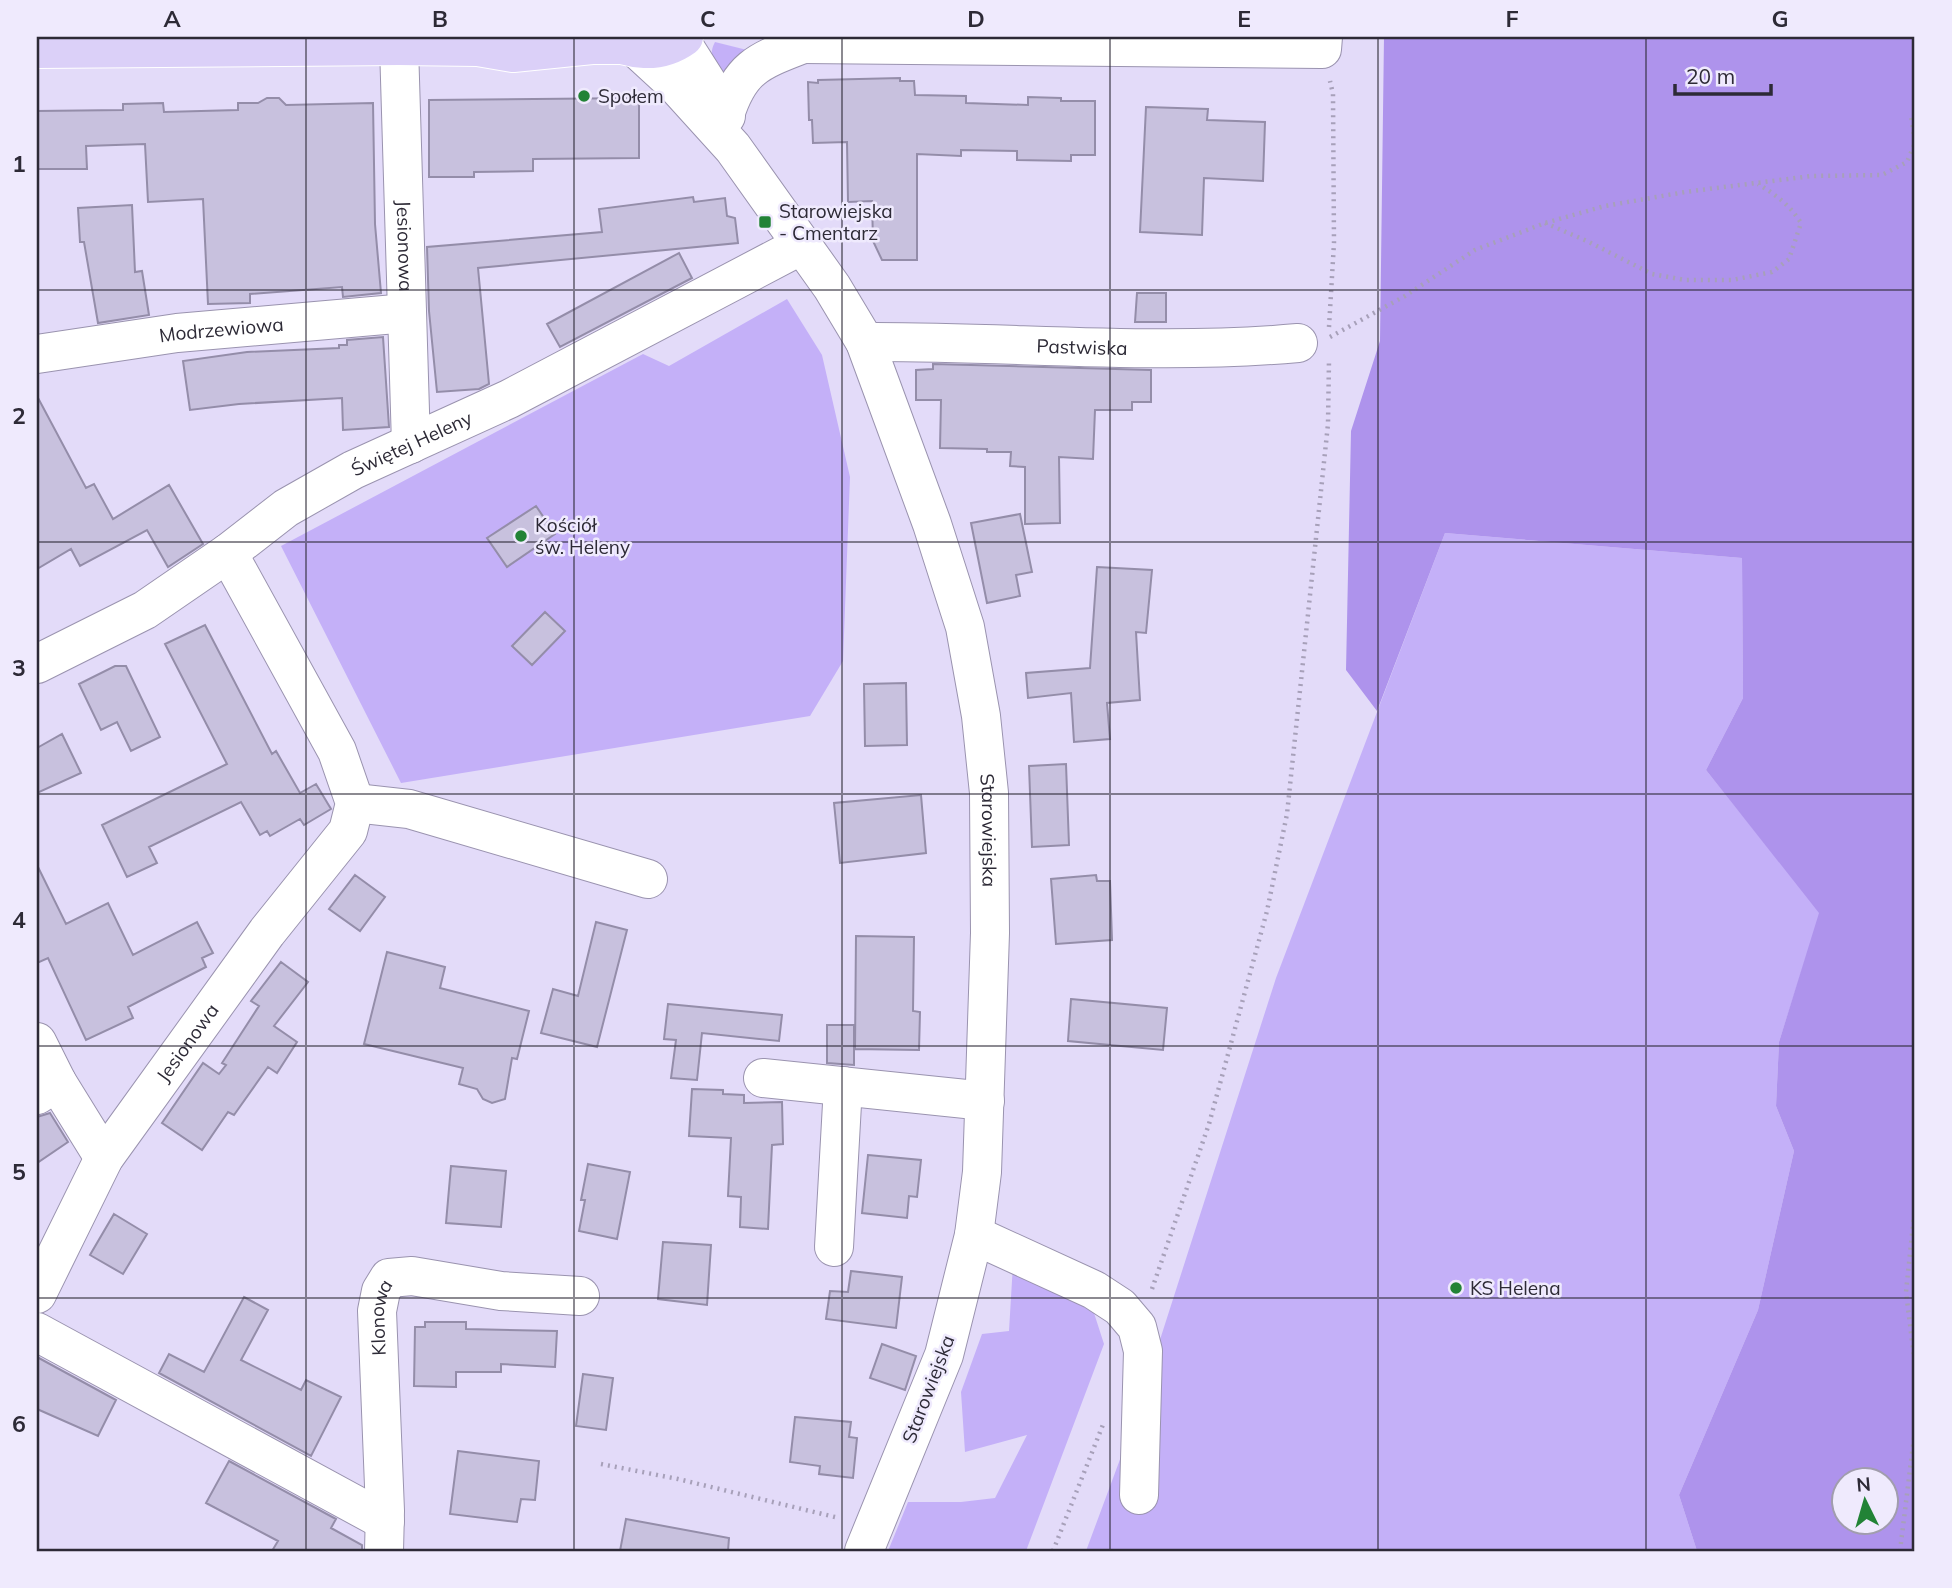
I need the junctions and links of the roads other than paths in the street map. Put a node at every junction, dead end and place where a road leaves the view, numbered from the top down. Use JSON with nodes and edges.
{"nodes":[{"id":1,"x":682,"y":38,"type":"edge"},
{"id":2,"x":795,"y":40,"type":"edge"},
{"id":3,"x":244,"y":42,"type":"edge"},
{"id":4,"x":488,"y":42,"type":"edge"},
{"id":5,"x":381,"y":43,"type":"edge"},
{"id":6,"x":1322,"y":43,"type":"edge"},
{"id":7,"x":620,"y":44,"type":"edge"},
{"id":8,"x":37,"y":49,"type":"edge"},
{"id":9,"x":729,"y":132,"type":"junction"},
{"id":10,"x":800,"y":246,"type":"junction"},
{"id":11,"x":407,"y":313,"type":"junction"},
{"id":12,"x":865,"y":342,"type":"junction"},
{"id":13,"x":1319,"y":344,"type":"road end"},
{"id":14,"x":37,"y":354,"type":"edge"},
{"id":15,"x":411,"y":444,"type":"junction"},
{"id":16,"x":228,"y":554,"type":"junction"},
{"id":17,"x":37,"y":664,"type":"edge"},
{"id":18,"x":355,"y":803,"type":"junction"},
{"id":19,"x":648,"y":879,"type":"dead end"},
{"id":20,"x":37,"y":1042,"type":"edge"},
{"id":21,"x":763,"y":1078,"type":"dead end"},
{"id":22,"x":843,"y":1086,"type":"junction"},
{"id":23,"x":47,"y":1088,"type":"edge"},
{"id":24,"x":985,"y":1101,"type":"junction"},
{"id":25,"x":104,"y":1158,"type":"junction"},
{"id":26,"x":974,"y":1235,"type":"junction"},
{"id":27,"x":834,"y":1247,"type":"dead end"},
{"id":28,"x":37,"y":1294,"type":"edge"},
{"id":29,"x":580,"y":1296,"type":"dead end"},
{"id":30,"x":37,"y":1332,"type":"edge"},
{"id":31,"x":1139,"y":1494,"type":"dead end"},
{"id":32,"x":385,"y":1536,"type":"edge"},
{"id":33,"x":869,"y":1539,"type":"edge"}],
"edges":[{"from":1,"to":7,"type":"main road"},
{"from":1,"to":9,"type":"street","name":"Starowiejska"},
{"from":2,"to":6,"type":"street"},
{"from":2,"to":9,"type":"street"},
{"from":3,"to":5,"type":"main road"},
{"from":3,"to":8,"type":"main road"},
{"from":4,"to":5,"type":"main road"},
{"from":4,"to":7,"type":"main road"},
{"from":5,"to":11,"type":"street","name":"Jesionowa"},
{"from":7,"to":9,"type":"street","name":"Starowiejska"},
{"from":9,"to":10,"type":"street","name":"Starowiejska"},
{"from":10,"to":12,"type":"street","name":"Starowiejska"},
{"from":10,"to":15,"type":"street","name":"Świętej Heleny"},
{"from":11,"to":14,"type":"street","name":"Modrzewiowa"},
{"from":11,"to":15,"type":"street","name":"Jesionowa"},
{"from":12,"to":13,"type":"street","name":"Pastwiska"},
{"from":12,"to":24,"type":"street","name":"Starowiejska"},
{"from":15,"to":16,"type":"street","name":"Świętej Heleny"},
{"from":16,"to":17,"type":"street","name":"Świętej Heleny"},
{"from":16,"to":18,"type":"street"},
{"from":18,"to":19,"type":"street"},
{"from":18,"to":25,"type":"street","name":"Jesionowa"},
{"from":20,"to":23,"type":"street"},
{"from":21,"to":22,"type":"street"},
{"from":22,"to":24,"type":"street"},
{"from":22,"to":27,"type":"street"},
{"from":23,"to":25,"type":"street"},
{"from":24,"to":26,"type":"street","name":"Starowiejska"},
{"from":25,"to":28,"type":"street","name":"Jesionowa"},
{"from":26,"to":31,"type":"street"},
{"from":26,"to":33,"type":"street","name":"Starowiejska"},
{"from":29,"to":32,"type":"street","name":"Klonowa"},
{"from":30,"to":32,"type":"street"}]}
